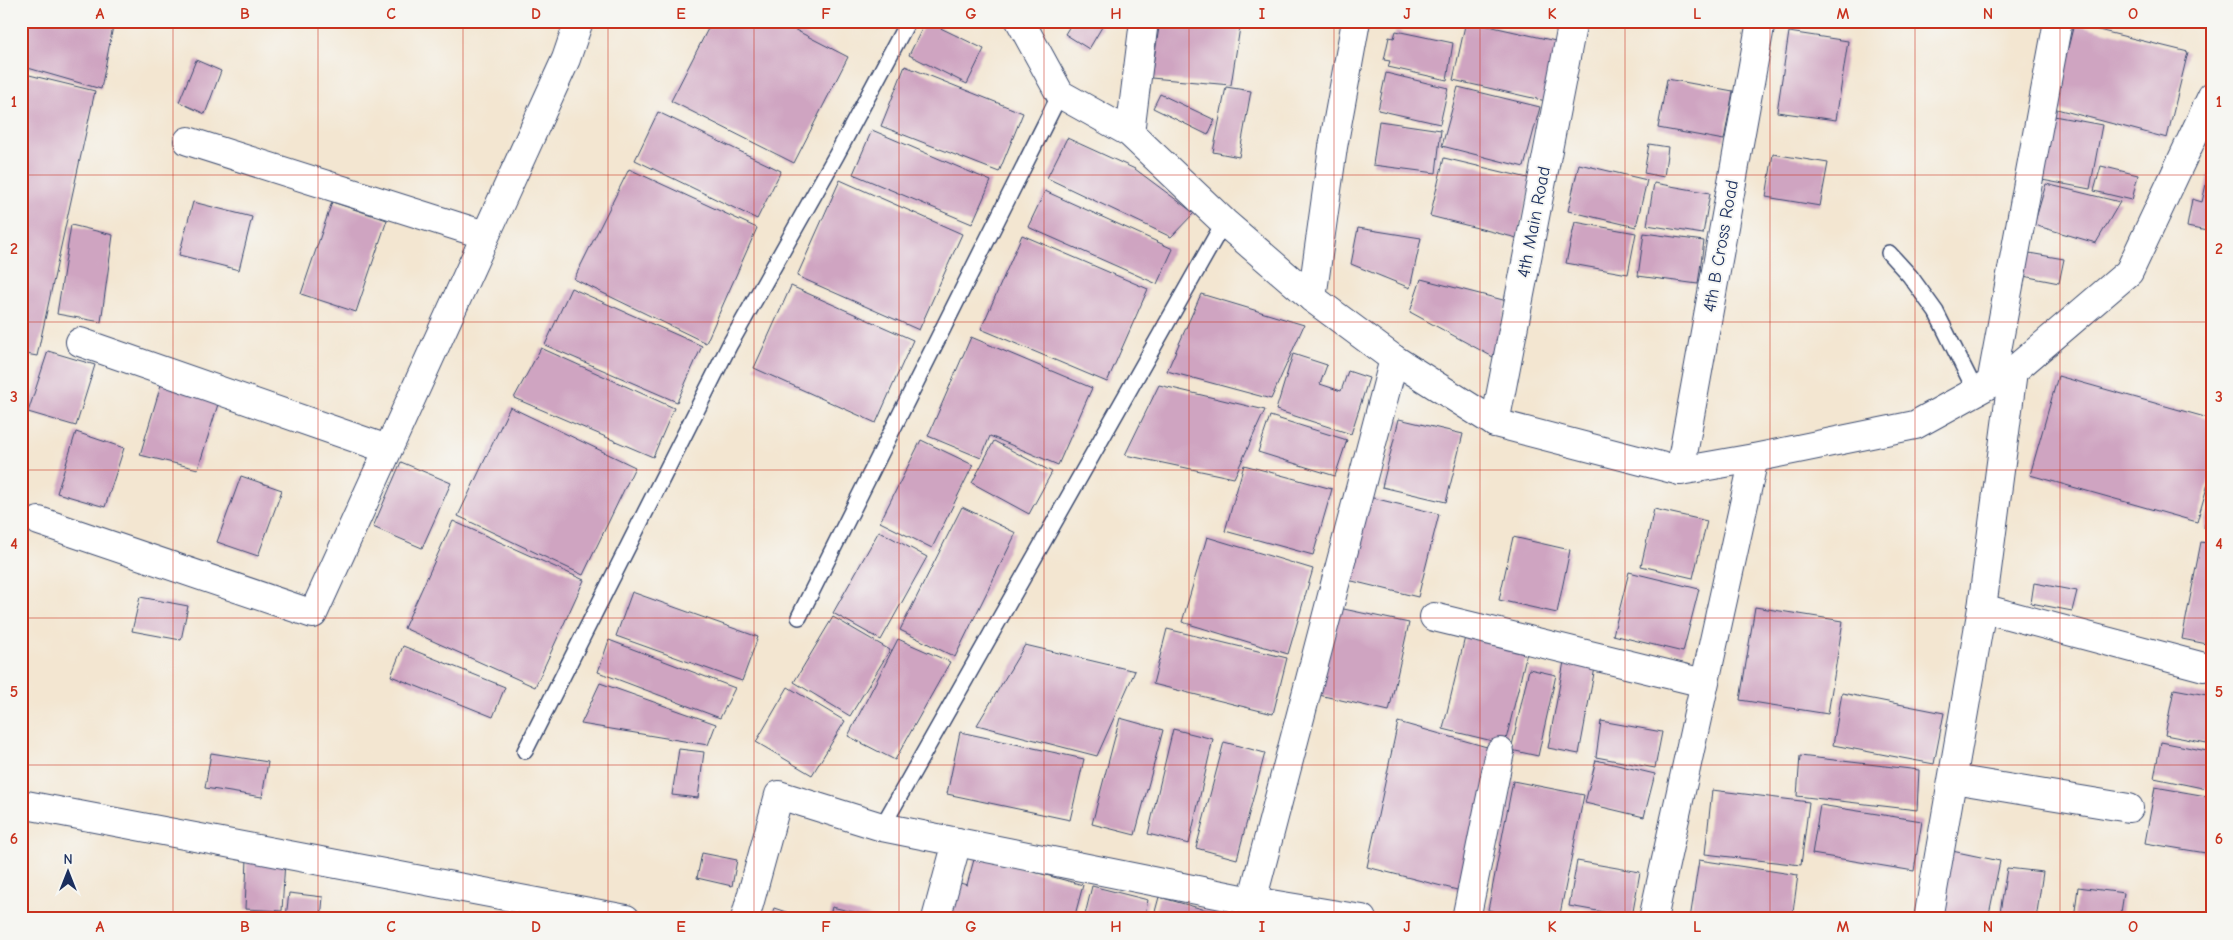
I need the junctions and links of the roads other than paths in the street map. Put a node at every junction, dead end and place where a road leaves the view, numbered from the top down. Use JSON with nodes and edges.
{"nodes":[{"id":1,"x":579,"y":21,"type":"edge"},
{"id":2,"x":908,"y":21,"type":"edge"},
{"id":3,"x":1020,"y":21,"type":"edge"},
{"id":4,"x":1144,"y":21,"type":"edge"},
{"id":5,"x":1356,"y":21,"type":"edge"},
{"id":6,"x":1573,"y":21,"type":"edge"},
{"id":7,"x":1762,"y":21,"type":"edge"},
{"id":8,"x":2058,"y":21,"type":"edge"},
{"id":9,"x":1060,"y":94,"type":"junction"},
{"id":10,"x":2212,"y":96,"type":"edge"},
{"id":11,"x":1130,"y":133,"type":"junction"},
{"id":12,"x":188,"y":141,"type":"dead end"},
{"id":13,"x":1224,"y":222,"type":"junction"},
{"id":14,"x":485,"y":235,"type":"junction"},
{"id":15,"x":1889,"y":253,"type":"dead end"},
{"id":16,"x":1312,"y":298,"type":"junction"},
{"id":17,"x":80,"y":342,"type":"dead end"},
{"id":18,"x":1394,"y":359,"type":"junction"},
{"id":19,"x":1993,"y":382,"type":"junction"},
{"id":20,"x":1495,"y":423,"type":"junction"},
{"id":21,"x":387,"y":449,"type":"junction"},
{"id":22,"x":1754,"y":458,"type":"junction"},
{"id":23,"x":1680,"y":471,"type":"junction"},
{"id":24,"x":39,"y":521,"type":"dead end"},
{"id":25,"x":1982,"y":608,"type":"junction"},
{"id":26,"x":799,"y":617,"type":"dead end"},
{"id":27,"x":1434,"y":617,"type":"dead end"},
{"id":28,"x":2204,"y":667,"type":"dead end"},
{"id":29,"x":1704,"y":683,"type":"junction"},
{"id":30,"x":524,"y":751,"type":"dead end"},
{"id":31,"x":1500,"y":752,"type":"dead end"},
{"id":32,"x":1952,"y":779,"type":"junction"},
{"id":33,"x":21,"y":804,"type":"edge"},
{"id":34,"x":2129,"y":808,"type":"dead end"},
{"id":35,"x":882,"y":827,"type":"junction"},
{"id":36,"x":957,"y":842,"type":"junction"},
{"id":37,"x":1252,"y":901,"type":"junction"},
{"id":38,"x":626,"y":919,"type":"edge"},
{"id":39,"x":745,"y":919,"type":"edge"},
{"id":40,"x":936,"y":919,"type":"edge"},
{"id":41,"x":1362,"y":919,"type":"edge"},
{"id":42,"x":1466,"y":919,"type":"edge"},
{"id":43,"x":1653,"y":919,"type":"edge"},
{"id":44,"x":1928,"y":919,"type":"edge"}],
"edges":[{"from":1,"to":14,"type":"street"},
{"from":2,"to":30,"type":"lane"},
{"from":3,"to":9,"type":"street"},
{"from":4,"to":11,"type":"street"},
{"from":5,"to":16,"type":"street"},
{"from":6,"to":20,"type":"street","name":"4th Main Road"},
{"from":7,"to":23,"type":"street","name":"4th B Cross Road"},
{"from":8,"to":19,"type":"street"},
{"from":9,"to":11,"type":"street"},
{"from":9,"to":26,"type":"lane"},
{"from":10,"to":19,"type":"street"},
{"from":11,"to":13,"type":"street"},
{"from":12,"to":14,"type":"street"},
{"from":13,"to":16,"type":"street"},
{"from":13,"to":35,"type":"lane"},
{"from":14,"to":21,"type":"street"},
{"from":15,"to":19,"type":"lane"},
{"from":16,"to":18,"type":"street"},
{"from":17,"to":21,"type":"street"},
{"from":18,"to":20,"type":"street"},
{"from":18,"to":37,"type":"street"},
{"from":19,"to":22,"type":"street"},
{"from":19,"to":25,"type":"street"},
{"from":20,"to":23,"type":"street"},
{"from":21,"to":24,"type":"street"},
{"from":22,"to":23,"type":"street"},
{"from":22,"to":29,"type":"street"},
{"from":25,"to":28,"type":"street"},
{"from":25,"to":32,"type":"street"},
{"from":27,"to":29,"type":"street"},
{"from":29,"to":43,"type":"street"},
{"from":31,"to":42,"type":"street"},
{"from":32,"to":34,"type":"street"},
{"from":32,"to":44,"type":"street"},
{"from":33,"to":38,"type":"street"},
{"from":35,"to":36,"type":"street"},
{"from":35,"to":39,"type":"street"},
{"from":36,"to":37,"type":"street"},
{"from":36,"to":40,"type":"street"},
{"from":37,"to":41,"type":"street"}]}
